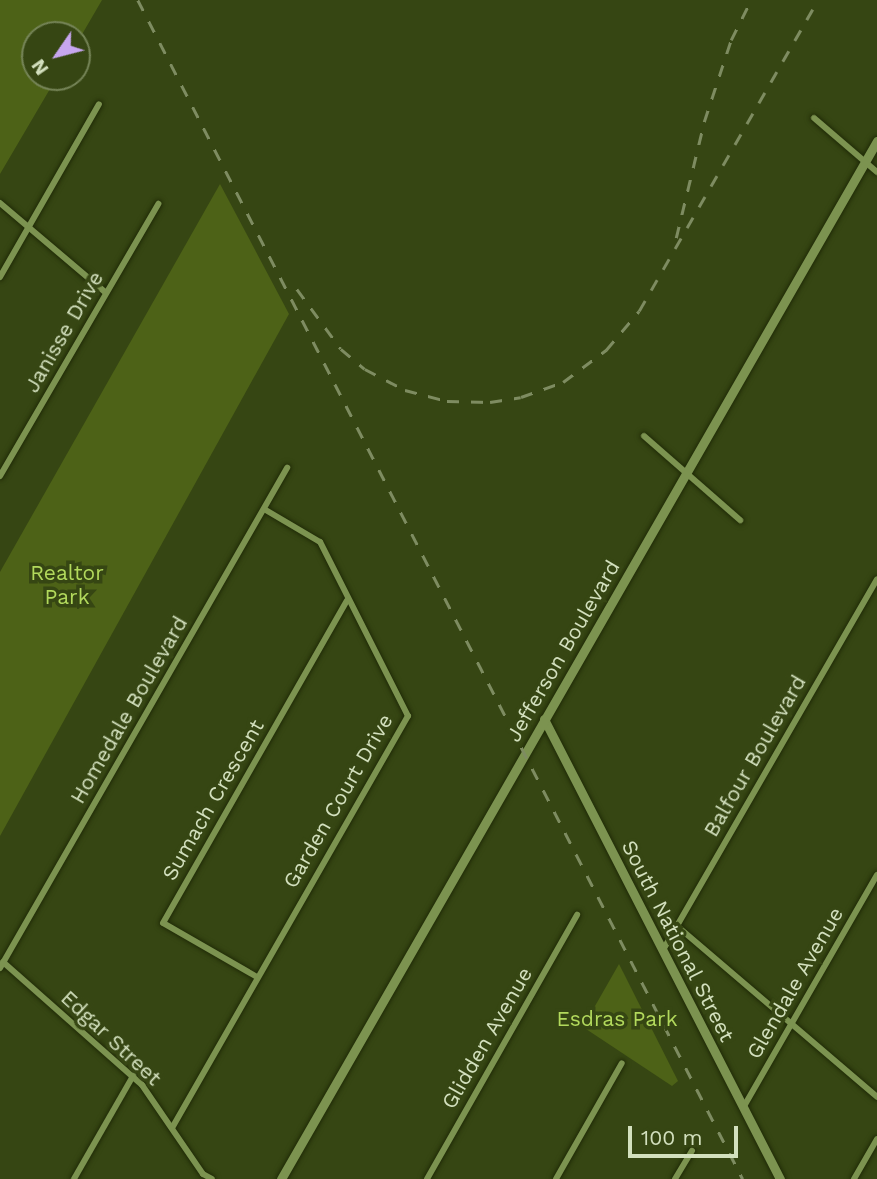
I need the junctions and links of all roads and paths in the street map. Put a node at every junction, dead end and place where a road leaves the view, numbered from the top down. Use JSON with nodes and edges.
{"nodes":[{"id":1,"x":99,"y":104,"type":"dead end"},
{"id":2,"x":814,"y":118,"type":"dead end"},
{"id":3,"x":877,"y":141,"type":"edge"},
{"id":4,"x":865,"y":162,"type":"junction"},
{"id":5,"x":877,"y":172,"type":"edge"},
{"id":6,"x":0,"y":203,"type":"edge"},
{"id":7,"x":158,"y":204,"type":"dead end"},
{"id":8,"x":28,"y":229,"type":"junction"},
{"id":9,"x":0,"y":277,"type":"edge"},
{"id":10,"x":106,"y":293,"type":"junction"},
{"id":11,"x":644,"y":436,"type":"dead end"},
{"id":12,"x":287,"y":468,"type":"dead end"},
{"id":13,"x":686,"y":473,"type":"junction"},
{"id":14,"x":0,"y":476,"type":"edge"},
{"id":15,"x":264,"y":509,"type":"junction"},
{"id":16,"x":740,"y":520,"type":"dead end"},
{"id":17,"x":877,"y":579,"type":"edge"},
{"id":18,"x":347,"y":601,"type":"junction"},
{"id":19,"x":544,"y":719,"type":"junction"},
{"id":20,"x":877,"y":875,"type":"edge"},
{"id":21,"x":578,"y":915,"type":"dead end"},
{"id":22,"x":677,"y":926,"type":"junction"},
{"id":23,"x":663,"y":950,"type":"junction"},
{"id":24,"x":1,"y":965,"type":"edge"},
{"id":25,"x":257,"y":977,"type":"junction"},
{"id":26,"x":791,"y":1023,"type":"junction"},
{"id":27,"x":622,"y":1063,"type":"dead end"},
{"id":28,"x":132,"y":1076,"type":"junction"},
{"id":29,"x":877,"y":1097,"type":"edge"},
{"id":30,"x":743,"y":1108,"type":"junction"},
{"id":31,"x":172,"y":1128,"type":"junction"},
{"id":32,"x":877,"y":1139,"type":"edge"},
{"id":33,"x":692,"y":1151,"type":"dead end"},
{"id":34,"x":74,"y":1179,"type":"edge"},
{"id":35,"x":212,"y":1179,"type":"edge"},
{"id":36,"x":281,"y":1179,"type":"edge"},
{"id":37,"x":427,"y":1179,"type":"edge"},
{"id":38,"x":556,"y":1179,"type":"edge"},
{"id":39,"x":676,"y":1179,"type":"edge"},
{"id":40,"x":780,"y":1179,"type":"edge"},
{"id":41,"x":854,"y":1179,"type":"edge"}],
"edges":[{"from":1,"to":8,"type":"street"},
{"from":2,"to":4,"type":"street"},
{"from":3,"to":4,"type":"street","name":"Jefferson Boulevard"},
{"from":4,"to":5,"type":"street"},
{"from":4,"to":13,"type":"street","name":"Jefferson Boulevard"},
{"from":6,"to":8,"type":"street"},
{"from":7,"to":10,"type":"street","name":"Janisse Drive"},
{"from":8,"to":9,"type":"street"},
{"from":8,"to":10,"type":"street"},
{"from":10,"to":14,"type":"street","name":"Janisse Drive"},
{"from":11,"to":13,"type":"street"},
{"from":12,"to":15,"type":"street","name":"Homedale Boulevard"},
{"from":13,"to":16,"type":"street"},
{"from":13,"to":19,"type":"street","name":"Jefferson Boulevard"},
{"from":15,"to":18,"type":"street","name":"Garden Court Drive"},
{"from":15,"to":24,"type":"street","name":"Homedale Boulevard"},
{"from":17,"to":22,"type":"street","name":"Balfour Boulevard"},
{"from":18,"to":25,"type":"street","name":"Garden Court Drive"},
{"from":18,"to":25,"type":"street","name":"Sumach Crescent"},
{"from":19,"to":23,"type":"street","name":"South National Street"},
{"from":19,"to":36,"type":"street","name":"Jefferson Boulevard"},
{"from":20,"to":26,"type":"street","name":"Glendale Avenue"},
{"from":21,"to":37,"type":"street","name":"Glidden Avenue"},
{"from":22,"to":23,"type":"street","name":"Balfour Boulevard"},
{"from":22,"to":26,"type":"street"},
{"from":23,"to":30,"type":"street","name":"South National Street"},
{"from":24,"to":28,"type":"street","name":"Edgar Street"},
{"from":25,"to":31,"type":"street","name":"Garden Court Drive"},
{"from":26,"to":29,"type":"street"},
{"from":26,"to":30,"type":"street","name":"Glendale Avenue"},
{"from":27,"to":38,"type":"street"},
{"from":28,"to":31,"type":"street","name":"Edgar Street"},
{"from":28,"to":34,"type":"street"},
{"from":30,"to":40,"type":"street","name":"South National Street"},
{"from":31,"to":35,"type":"street","name":"Edgar Street"},
{"from":32,"to":41,"type":"street"},
{"from":33,"to":39,"type":"street"}]}
